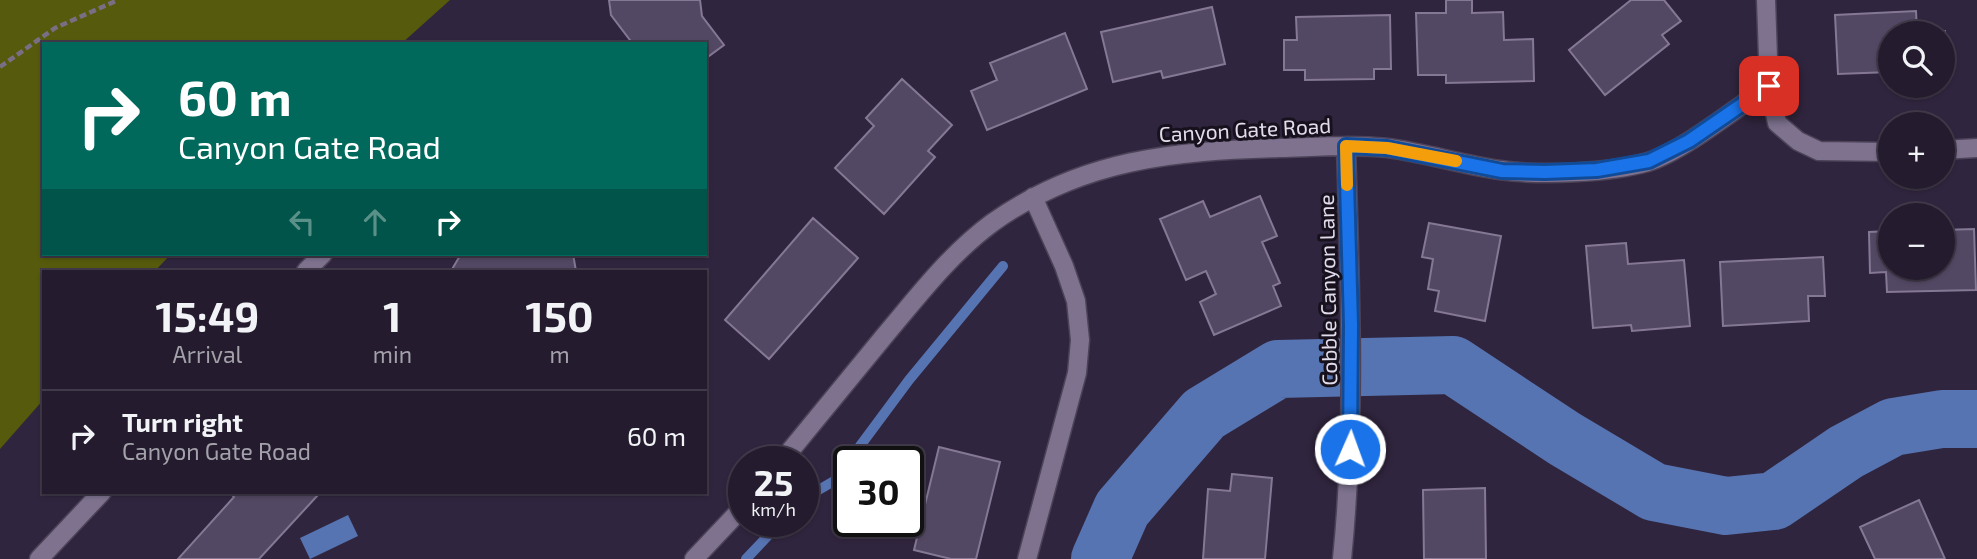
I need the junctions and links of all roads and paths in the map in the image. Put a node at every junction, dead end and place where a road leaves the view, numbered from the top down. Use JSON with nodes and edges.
{"nodes":[{"id":1,"x":118,"y":0,"type":"edge"},
{"id":2,"x":1766,"y":0,"type":"edge"},
{"id":3,"x":0,"y":67,"type":"edge"},
{"id":4,"x":1769,"y":86,"type":"junction"},
{"id":5,"x":1346,"y":146,"type":"junction"},
{"id":6,"x":1977,"y":148,"type":"edge"},
{"id":7,"x":1955,"y":149,"type":"edge"},
{"id":8,"x":1878,"y":152,"type":"edge"},
{"id":9,"x":1034,"y":197,"type":"junction"},
{"id":10,"x":321,"y":256,"type":"edge"},
{"id":11,"x":307,"y":270,"type":"edge"},
{"id":12,"x":793,"y":446,"type":"edge"},
{"id":13,"x":100,"y":494,"type":"edge"},
{"id":14,"x":728,"y":523,"type":"edge"},
{"id":15,"x":39,"y":559,"type":"edge"},
{"id":16,"x":694,"y":559,"type":"edge"},
{"id":17,"x":1027,"y":559,"type":"edge"},
{"id":18,"x":1342,"y":559,"type":"edge"}],
"edges":[{"from":1,"to":3,"type":"path"},
{"from":2,"to":4,"type":"street"},
{"from":4,"to":5,"type":"street","name":"Canyon Gate Road"},
{"from":4,"to":8,"type":"street"},
{"from":5,"to":9,"type":"street","name":"Canyon Gate Road"},
{"from":5,"to":18,"type":"street","name":"Cobble Canyon Lane"},
{"from":6,"to":7,"type":"street"},
{"from":9,"to":12,"type":"street","name":"Canyon Gate Road"},
{"from":9,"to":17,"type":"street"},
{"from":10,"to":11,"type":"street"},
{"from":13,"to":15,"type":"street"},
{"from":14,"to":16,"type":"street"}]}
